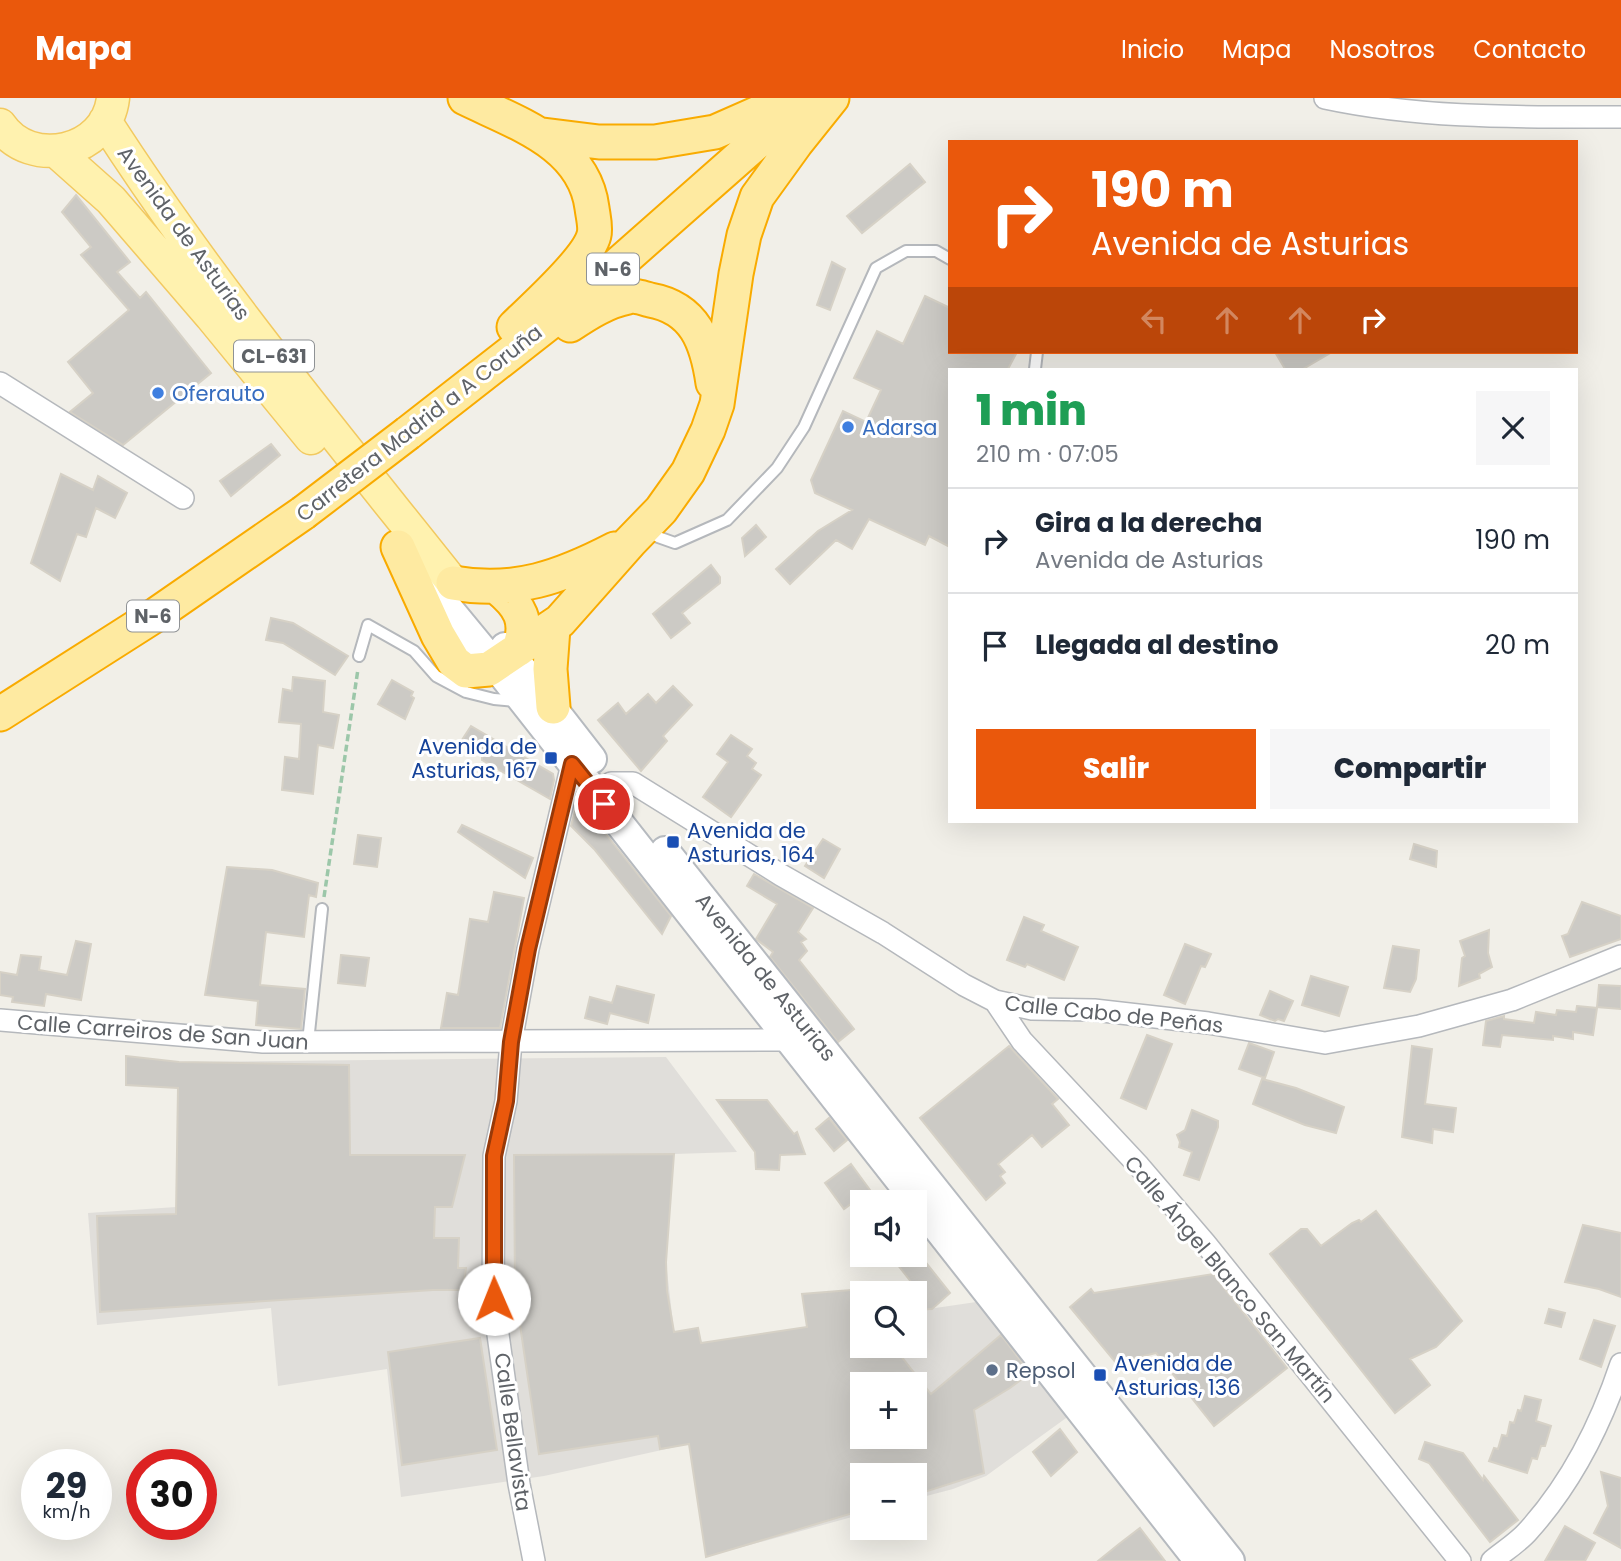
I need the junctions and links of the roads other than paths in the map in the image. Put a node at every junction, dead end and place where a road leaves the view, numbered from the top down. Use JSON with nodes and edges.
{"nodes":[{"id":1,"x":465,"y":98,"type":"edge"},
{"id":2,"x":792,"y":98,"type":"edge"},
{"id":3,"x":812,"y":98,"type":"edge"},
{"id":4,"x":832,"y":98,"type":"edge"},
{"id":5,"x":1325,"y":98,"type":"edge"},
{"id":6,"x":109,"y":110,"type":"edge"},
{"id":7,"x":1621,"y":117,"type":"edge"},
{"id":8,"x":5,"y":134,"type":"edge"},
{"id":9,"x":542,"y":135,"type":"junction"},
{"id":10,"x":57,"y":152,"type":"junction"},
{"id":11,"x":948,"y":258,"type":"edge"},
{"id":12,"x":0,"y":383,"type":"edge"},
{"id":13,"x":716,"y":404,"type":"junction"},
{"id":14,"x":408,"y":432,"type":"junction"},
{"id":15,"x":183,"y":498,"type":"dead end"},
{"id":16,"x":638,"y":534,"type":"junction"},
{"id":17,"x":398,"y":547,"type":"joint"},
{"id":18,"x":453,"y":583,"type":"junction"},
{"id":19,"x":498,"y":588,"type":"junction"},
{"id":20,"x":553,"y":628,"type":"junction"},
{"id":21,"x":359,"y":656,"type":"road end"},
{"id":22,"x":509,"y":656,"type":"junction"},
{"id":23,"x":538,"y":704,"type":"junction"},
{"id":24,"x":0,"y":713,"type":"edge"},
{"id":25,"x":572,"y":764,"type":"junction"},
{"id":26,"x":611,"y":783,"type":"junction"},
{"id":27,"x":322,"y":909,"type":"road end"},
{"id":28,"x":1621,"y":956,"type":"edge"},
{"id":29,"x":995,"y":1001,"type":"junction"},
{"id":30,"x":0,"y":1020,"type":"edge"},
{"id":31,"x":789,"y":1040,"type":"junction"},
{"id":32,"x":308,"y":1042,"type":"junction"},
{"id":33,"x":511,"y":1042,"type":"junction"},
{"id":34,"x":1621,"y":1364,"type":"edge"},
{"id":35,"x":534,"y":1561,"type":"edge"},
{"id":36,"x":1199,"y":1561,"type":"edge"},
{"id":37,"x":1230,"y":1561,"type":"edge"},
{"id":38,"x":1460,"y":1561,"type":"edge"},
{"id":39,"x":1492,"y":1561,"type":"edge"}],
"edges":[{"from":1,"to":9,"type":"highway"},
{"from":2,"to":9,"type":"highway"},
{"from":3,"to":14,"type":"highway","name":"Carretera Madrid a A Coruña","number":"N-6"},
{"from":4,"to":13,"type":"highway"},
{"from":5,"to":7,"type":"street"},
{"from":6,"to":10,"type":"main road","number":"CL-631"},
{"from":6,"to":18,"type":"main road","name":"Avenida de Asturias","number":"CL-631"},
{"from":8,"to":10,"type":"main road","number":"CL-631"},
{"from":9,"to":14,"type":"highway"},
{"from":10,"to":17,"type":"main road","name":"Avenida de Asturias","number":"CL-631"},
{"from":11,"to":16,"type":"lane"},
{"from":12,"to":15,"type":"street"},
{"from":13,"to":14,"type":"highway"},
{"from":13,"to":16,"type":"highway"},
{"from":14,"to":24,"type":"highway","name":"Carretera Madrid a A Coruña","number":"N-6","bridge":true},
{"from":16,"to":19,"type":"highway"},
{"from":16,"to":20,"type":"highway"},
{"from":17,"to":22,"type":"highway"},
{"from":18,"to":19,"type":"highway"},
{"from":18,"to":22,"type":"main road","name":"Avenida de Asturias"},
{"from":19,"to":22,"type":"highway"},
{"from":20,"to":22,"type":"highway"},
{"from":20,"to":23,"type":"highway"},
{"from":21,"to":23,"type":"lane"},
{"from":22,"to":23,"type":"main road","name":"Avenida de Asturias"},
{"from":23,"to":25,"type":"main road","name":"Avenida de Asturias"},
{"from":23,"to":26,"type":"main road","name":"Avenida de Asturias"},
{"from":25,"to":31,"type":"main road","name":"Avenida de Asturias"},
{"from":25,"to":33,"type":"street","name":"Calle Bellavista"},
{"from":26,"to":29,"type":"street","name":"Calle Cabo de Peñas"},
{"from":26,"to":37,"type":"main road","name":"Avenida de Asturias"},
{"from":27,"to":32,"type":"lane"},
{"from":28,"to":29,"type":"street","name":"Calle Cabo de Peñas"},
{"from":29,"to":38,"type":"street","name":"Calle Ángel Blanco San Martín"},
{"from":30,"to":32,"type":"street","name":"Calle Carreiros de San Juan"},
{"from":31,"to":33,"type":"street","name":"Calle Carreiros de San Juan"},
{"from":31,"to":36,"type":"main road","name":"Avenida de Asturias"},
{"from":32,"to":33,"type":"street","name":"Calle Carreiros de San Juan"},
{"from":33,"to":35,"type":"street","name":"Calle Bellavista"},
{"from":34,"to":39,"type":"street"}]}
